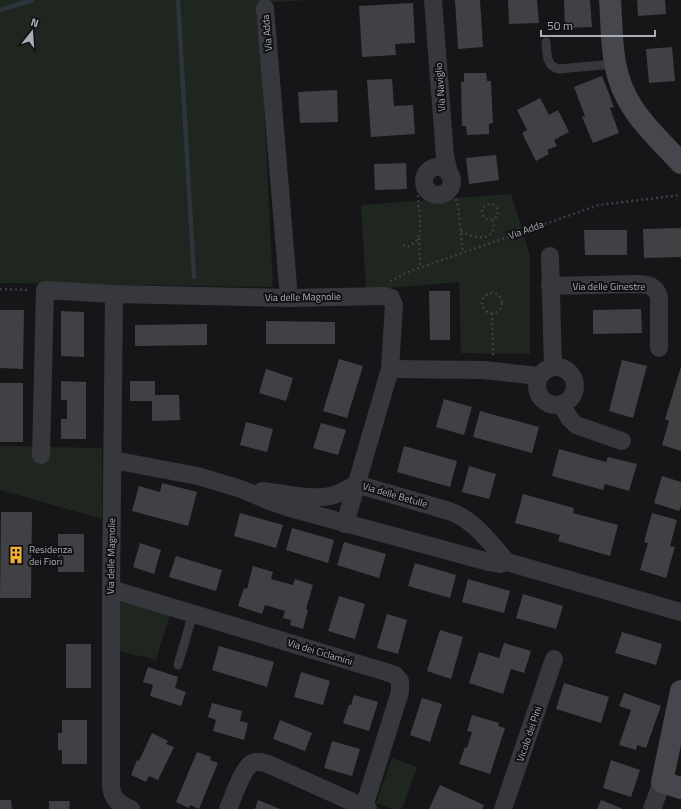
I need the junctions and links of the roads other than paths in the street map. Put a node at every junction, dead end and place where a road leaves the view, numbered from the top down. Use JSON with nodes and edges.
{"nodes":[{"id":1,"x":433,"y":0,"type":"edge"},
{"id":2,"x":610,"y":0,"type":"edge"},
{"id":3,"x":265,"y":8,"type":"dead end"},
{"id":4,"x":546,"y":42,"type":"dead end"},
{"id":5,"x":615,"y":64,"type":"junction"},
{"id":6,"x":681,"y":163,"type":"edge"},
{"id":7,"x":424,"y":182,"type":"road end"},
{"id":8,"x":550,"y":256,"type":"dead end"},
{"id":9,"x":550,"y":286,"type":"junction"},
{"id":10,"x":114,"y":294,"type":"junction"},
{"id":11,"x":289,"y":298,"type":"junction"},
{"id":12,"x":659,"y":348,"type":"dead end"},
{"id":13,"x":390,"y":368,"type":"junction"},
{"id":14,"x":546,"y":372,"type":"junction"},
{"id":15,"x":562,"y":404,"type":"junction"},
{"id":16,"x":622,"y":441,"type":"dead end"},
{"id":17,"x":41,"y":454,"type":"dead end"},
{"id":18,"x":113,"y":460,"type":"junction"},
{"id":19,"x":356,"y":484,"type":"junction"},
{"id":20,"x":241,"y":489,"type":"junction"},
{"id":21,"x":345,"y":524,"type":"junction"},
{"id":22,"x":508,"y":562,"type":"junction"},
{"id":23,"x":110,"y":589,"type":"junction"},
{"id":24,"x":681,"y":612,"type":"edge"},
{"id":25,"x":193,"y":613,"type":"junction"},
{"id":26,"x":554,"y":659,"type":"dead end"},
{"id":27,"x":178,"y":665,"type":"dead end"},
{"id":28,"x":680,"y":701,"type":"edge"},
{"id":29,"x":672,"y":785,"type":"edge"},
{"id":30,"x":366,"y":808,"type":"edge"},
{"id":31,"x":131,"y":809,"type":"edge"},
{"id":32,"x":228,"y":809,"type":"edge"},
{"id":33,"x":504,"y":809,"type":"edge"},
{"id":34,"x":652,"y":809,"type":"edge"}],
"edges":[{"from":1,"to":7,"type":"street","name":"Via Naviglio"},
{"from":2,"to":5,"type":"street"},
{"from":3,"to":11,"type":"street","name":"Via Adda"},
{"from":4,"to":5,"type":"lane"},
{"from":5,"to":6,"type":"street"},
{"from":8,"to":9,"type":"street"},
{"from":9,"to":12,"type":"street","name":"Via delle Ginestre"},
{"from":9,"to":14,"type":"street"},
{"from":10,"to":11,"type":"street","name":"Via delle Magnolie"},
{"from":10,"to":17,"type":"street","name":"Via delle Magnolie"},
{"from":10,"to":18,"type":"street","name":"Via delle Magnolie"},
{"from":11,"to":13,"type":"street","name":"Via delle Magnolie"},
{"from":13,"to":14,"type":"street"},
{"from":13,"to":19,"type":"street"},
{"from":14,"to":15,"type":"street"},
{"from":14,"to":15,"type":"street"},
{"from":15,"to":16,"type":"street"},
{"from":18,"to":20,"type":"street","name":"Via delle Betulle"},
{"from":18,"to":23,"type":"street","name":"Via delle Magnolie"},
{"from":19,"to":20,"type":"street","name":"Via delle Betulle"},
{"from":19,"to":21,"type":"street"},
{"from":19,"to":22,"type":"street","name":"Via delle Betulle"},
{"from":20,"to":21,"type":"street","name":"Via delle Betulle"},
{"from":21,"to":22,"type":"street","name":"Via delle Betulle"},
{"from":22,"to":24,"type":"street","name":"Via delle Betulle"},
{"from":23,"to":25,"type":"street","name":"Via dei Ciclamini"},
{"from":23,"to":31,"type":"street","name":"Via delle Magnolie"},
{"from":25,"to":27,"type":"lane"},
{"from":25,"to":30,"type":"street","name":"Via dei Ciclamini"},
{"from":26,"to":33,"type":"street","name":"Vicolo dei Pini"},
{"from":28,"to":29,"type":"street"},
{"from":29,"to":34,"type":"street"},
{"from":30,"to":32,"type":"street"}]}
